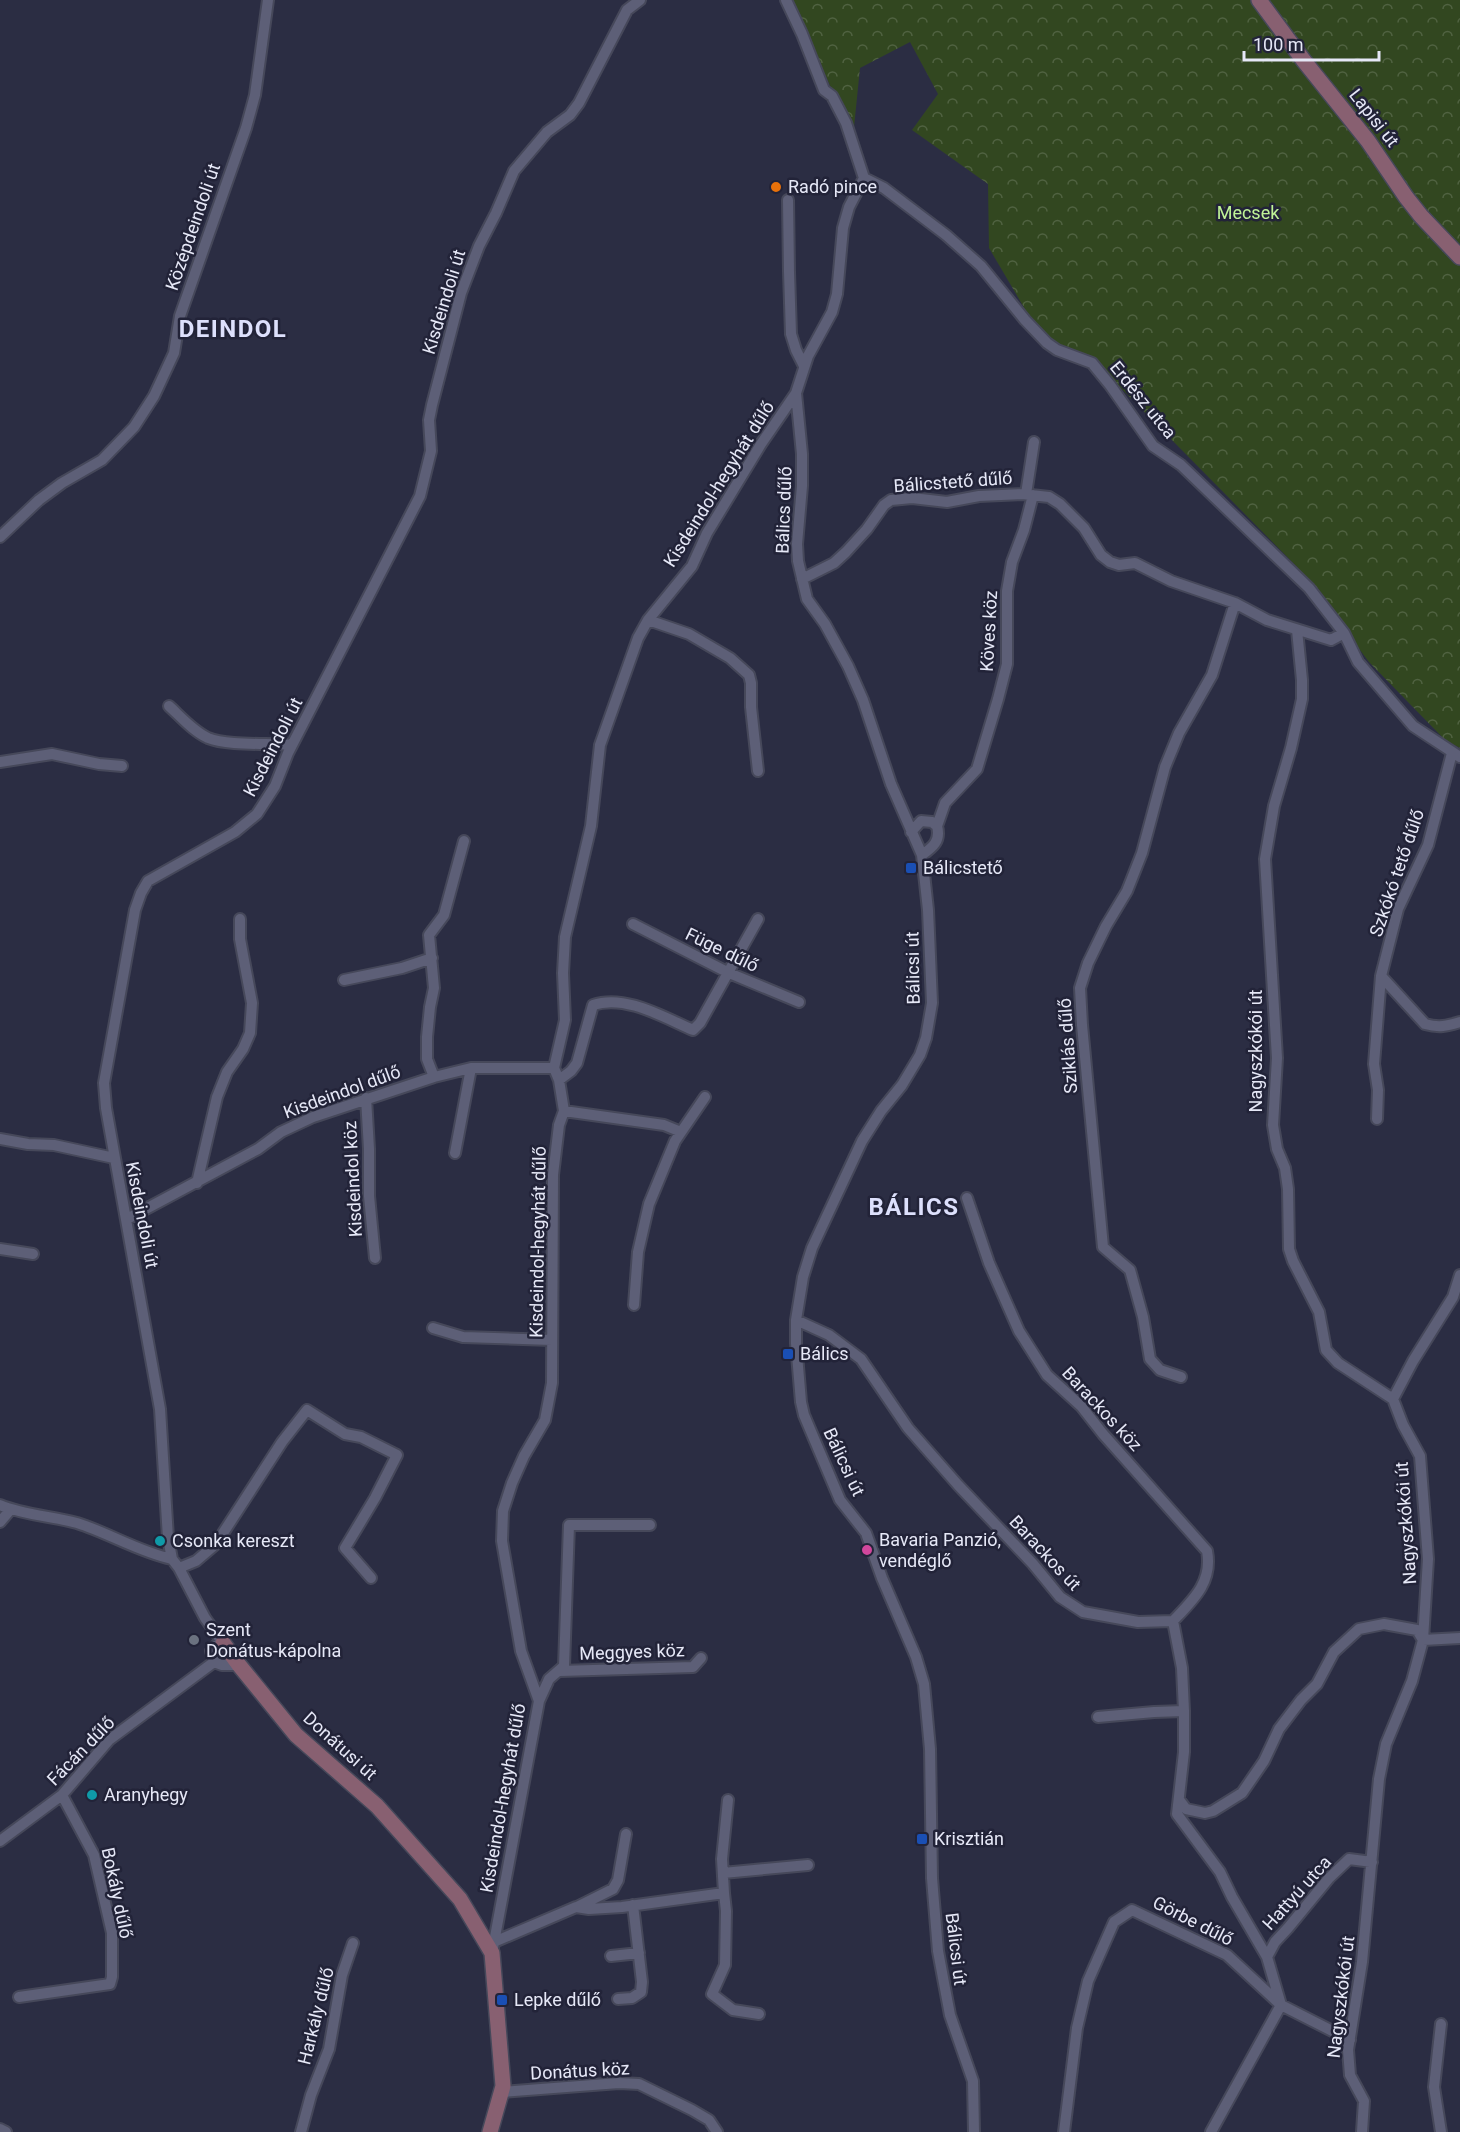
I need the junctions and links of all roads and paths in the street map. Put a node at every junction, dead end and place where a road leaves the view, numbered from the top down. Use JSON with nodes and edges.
{"nodes":[{"id":1,"x":268,"y":0,"type":"edge"},
{"id":2,"x":640,"y":0,"type":"edge"},
{"id":3,"x":786,"y":0,"type":"edge"},
{"id":4,"x":1259,"y":0,"type":"edge"},
{"id":5,"x":864,"y":178,"type":"junction"},
{"id":6,"x":788,"y":200,"type":"dead end"},
{"id":7,"x":1460,"y":258,"type":"edge"},
{"id":8,"x":804,"y":366,"type":"junction"},
{"id":9,"x":796,"y":393,"type":"junction"},
{"id":10,"x":1034,"y":442,"type":"dead end"},
{"id":11,"x":1030,"y":495,"type":"junction"},
{"id":12,"x":0,"y":537,"type":"edge"},
{"id":13,"x":802,"y":579,"type":"junction"},
{"id":14,"x":1235,"y":603,"type":"junction"},
{"id":15,"x":648,"y":620,"type":"junction"},
{"id":16,"x":1297,"y":630,"type":"junction"},
{"id":17,"x":1344,"y":633,"type":"junction"},
{"id":18,"x":169,"y":706,"type":"dead end"},
{"id":19,"x":292,"y":745,"type":"junction"},
{"id":20,"x":1456,"y":755,"type":"edge"},
{"id":21,"x":0,"y":762,"type":"edge"},
{"id":22,"x":122,"y":766,"type":"dead end"},
{"id":23,"x":758,"y":771,"type":"dead end"},
{"id":24,"x":938,"y":826,"type":"junction"},
{"id":25,"x":911,"y":832,"type":"junction"},
{"id":26,"x":464,"y":841,"type":"dead end"},
{"id":27,"x":922,"y":855,"type":"junction"},
{"id":28,"x":240,"y":919,"type":"dead end"},
{"id":29,"x":758,"y":919,"type":"dead end"},
{"id":30,"x":633,"y":924,"type":"dead end"},
{"id":31,"x":432,"y":958,"type":"junction"},
{"id":32,"x":729,"y":973,"type":"junction"},
{"id":33,"x":1381,"y":976,"type":"junction"},
{"id":34,"x":344,"y":980,"type":"dead end"},
{"id":35,"x":799,"y":1002,"type":"dead end"},
{"id":36,"x":1460,"y":1022,"type":"edge"},
{"id":37,"x":471,"y":1068,"type":"junction"},
{"id":38,"x":554,"y":1068,"type":"junction"},
{"id":39,"x":434,"y":1077,"type":"junction"},
{"id":40,"x":559,"y":1080,"type":"junction"},
{"id":41,"x":705,"y":1097,"type":"dead end"},
{"id":42,"x":366,"y":1098,"type":"junction"},
{"id":43,"x":564,"y":1111,"type":"junction"},
{"id":44,"x":1377,"y":1119,"type":"dead end"},
{"id":45,"x":681,"y":1132,"type":"junction"},
{"id":46,"x":0,"y":1139,"type":"edge"},
{"id":47,"x":455,"y":1153,"type":"dead end"},
{"id":48,"x":114,"y":1158,"type":"junction"},
{"id":49,"x":197,"y":1183,"type":"junction"},
{"id":50,"x":967,"y":1197,"type":"dead end"},
{"id":51,"x":127,"y":1219,"type":"junction"},
{"id":52,"x":0,"y":1250,"type":"edge"},
{"id":53,"x":33,"y":1254,"type":"dead end"},
{"id":54,"x":375,"y":1258,"type":"dead end"},
{"id":55,"x":1460,"y":1275,"type":"edge"},
{"id":56,"x":634,"y":1305,"type":"dead end"},
{"id":57,"x":796,"y":1320,"type":"junction"},
{"id":58,"x":433,"y":1328,"type":"dead end"},
{"id":59,"x":552,"y":1340,"type":"junction"},
{"id":60,"x":1181,"y":1377,"type":"dead end"},
{"id":61,"x":1393,"y":1399,"type":"junction"},
{"id":62,"x":0,"y":1505,"type":"edge"},
{"id":63,"x":11,"y":1509,"type":"junction"},
{"id":64,"x":0,"y":1522,"type":"edge"},
{"id":65,"x":650,"y":1525,"type":"dead end"},
{"id":66,"x":176,"y":1563,"type":"junction"},
{"id":67,"x":371,"y":1578,"type":"dead end"},
{"id":68,"x":1173,"y":1621,"type":"junction"},
{"id":69,"x":1460,"y":1638,"type":"edge"},
{"id":70,"x":1423,"y":1640,"type":"junction"},
{"id":71,"x":224,"y":1643,"type":"junction"},
{"id":72,"x":701,"y":1658,"type":"dead end"},
{"id":73,"x":214,"y":1662,"type":"junction"},
{"id":74,"x":239,"y":1665,"type":"junction"},
{"id":75,"x":560,"y":1671,"type":"junction"},
{"id":76,"x":539,"y":1701,"type":"junction"},
{"id":77,"x":1184,"y":1711,"type":"junction"},
{"id":78,"x":1098,"y":1717,"type":"dead end"},
{"id":79,"x":62,"y":1796,"type":"junction"},
{"id":80,"x":728,"y":1800,"type":"dead end"},
{"id":81,"x":1180,"y":1801,"type":"junction"},
{"id":82,"x":626,"y":1834,"type":"dead end"},
{"id":83,"x":0,"y":1841,"type":"edge"},
{"id":84,"x":1372,"y":1862,"type":"junction"},
{"id":85,"x":808,"y":1865,"type":"dead end"},
{"id":86,"x":723,"y":1873,"type":"junction"},
{"id":87,"x":724,"y":1893,"type":"junction"},
{"id":88,"x":633,"y":1905,"type":"junction"},
{"id":89,"x":576,"y":1907,"type":"junction"},
{"id":90,"x":353,"y":1943,"type":"dead end"},
{"id":91,"x":493,"y":1948,"type":"junction"},
{"id":92,"x":639,"y":1953,"type":"junction"},
{"id":93,"x":611,"y":1956,"type":"dead end"},
{"id":94,"x":1267,"y":1957,"type":"junction"},
{"id":95,"x":19,"y":1997,"type":"dead end"},
{"id":96,"x":618,"y":1999,"type":"dead end"},
{"id":97,"x":1281,"y":2005,"type":"junction"},
{"id":98,"x":759,"y":2014,"type":"dead end"},
{"id":99,"x":1441,"y":2024,"type":"dead end"},
{"id":100,"x":1350,"y":2040,"type":"junction"},
{"id":101,"x":502,"y":2092,"type":"junction"},
{"id":102,"x":0,"y":2129,"type":"edge"},
{"id":103,"x":6,"y":2132,"type":"edge"},
{"id":104,"x":301,"y":2132,"type":"edge"},
{"id":105,"x":489,"y":2132,"type":"edge"},
{"id":106,"x":717,"y":2132,"type":"edge"},
{"id":107,"x":974,"y":2132,"type":"edge"},
{"id":108,"x":1064,"y":2132,"type":"edge"},
{"id":109,"x":1211,"y":2132,"type":"edge"},
{"id":110,"x":1362,"y":2132,"type":"edge"},
{"id":111,"x":1441,"y":2132,"type":"edge"}],
"edges":[{"from":1,"to":12,"type":"street","name":"Középdeindoli út"},
{"from":2,"to":19,"type":"street","name":"Kisdeindoli út"},
{"from":3,"to":5,"type":"street"},
{"from":4,"to":7,"type":"street","name":"Lapisi út"},
{"from":5,"to":8,"type":"street","name":"Bálics dűlő"},
{"from":5,"to":17,"type":"street","name":"Erdész utca"},
{"from":6,"to":8,"type":"street"},
{"from":8,"to":9,"type":"street","name":"Bálics dűlő"},
{"from":9,"to":13,"type":"street","name":"Bálics dűlő"},
{"from":9,"to":15,"type":"street","name":"Kisdeindol-hegyhát dűlő"},
{"from":10,"to":11,"type":"street","name":"Köves köz"},
{"from":11,"to":13,"type":"street","name":"Bálicstető dűlő"},
{"from":11,"to":14,"type":"street","name":"Bálicstető dűlő"},
{"from":11,"to":24,"type":"street","name":"Köves köz"},
{"from":13,"to":25,"type":"street","name":"Bálics dűlő"},
{"from":14,"to":16,"type":"street","name":"Bálicstető dűlő"},
{"from":14,"to":60,"type":"street","name":"Sziklás dűlő"},
{"from":15,"to":23,"type":"street"},
{"from":15,"to":38,"type":"street","name":"Kisdeindol-hegyhát dűlő"},
{"from":16,"to":17,"type":"street","name":"Bálicstető dűlő"},
{"from":16,"to":61,"type":"street","name":"Nagyszkókói út"},
{"from":17,"to":20,"type":"street","name":"Erdész utca"},
{"from":18,"to":19,"type":"street"},
{"from":19,"to":48,"type":"street","name":"Kisdeindoli út"},
{"from":20,"to":33,"type":"street","name":"Szkókó tető dűlő"},
{"from":21,"to":22,"type":"street"},
{"from":24,"to":25,"type":"street"},
{"from":24,"to":27,"type":"street"},
{"from":25,"to":27,"type":"street","name":"Bálicsi út"},
{"from":26,"to":31,"type":"street"},
{"from":27,"to":57,"type":"street","name":"Bálicsi út"},
{"from":28,"to":49,"type":"street"},
{"from":29,"to":32,"type":"street"},
{"from":30,"to":32,"type":"street","name":"Füge dűlő"},
{"from":31,"to":34,"type":"street"},
{"from":31,"to":39,"type":"street"},
{"from":32,"to":35,"type":"street","name":"Füge dűlő"},
{"from":32,"to":40,"type":"street"},
{"from":33,"to":36,"type":"street"},
{"from":33,"to":44,"type":"street","name":"Szkókó tető dűlő"},
{"from":37,"to":38,"type":"street","name":"Kisdeindol dűlő"},
{"from":37,"to":39,"type":"street","name":"Kisdeindol dűlő"},
{"from":37,"to":47,"type":"street"},
{"from":38,"to":40,"type":"street","name":"Kisdeindol-hegyhát dűlő"},
{"from":39,"to":42,"type":"street","name":"Kisdeindol dűlő"},
{"from":40,"to":43,"type":"street","name":"Kisdeindol-hegyhát dűlő"},
{"from":41,"to":45,"type":"street"},
{"from":42,"to":49,"type":"street","name":"Kisdeindol dűlő"},
{"from":42,"to":54,"type":"street","name":"Kisdeindol köz"},
{"from":43,"to":45,"type":"street"},
{"from":43,"to":59,"type":"street","name":"Kisdeindol-hegyhát dűlő"},
{"from":45,"to":56,"type":"street"},
{"from":46,"to":48,"type":"street"},
{"from":48,"to":51,"type":"street","name":"Kisdeindoli út"},
{"from":49,"to":51,"type":"street","name":"Kisdeindol dűlő"},
{"from":50,"to":68,"type":"street","name":"Barackos köz"},
{"from":51,"to":66,"type":"street","name":"Kisdeindoli út"},
{"from":52,"to":53,"type":"street"},
{"from":55,"to":61,"type":"street"},
{"from":57,"to":68,"type":"street","name":"Barackos út"},
{"from":57,"to":107,"type":"street","name":"Bálicsi út"},
{"from":58,"to":59,"type":"street"},
{"from":59,"to":76,"type":"street","name":"Kisdeindol-hegyhát dűlő"},
{"from":61,"to":70,"type":"street","name":"Nagyszkókói út"},
{"from":62,"to":63,"type":"street"},
{"from":63,"to":64,"type":"street"},
{"from":63,"to":66,"type":"street"},
{"from":65,"to":75,"type":"street"},
{"from":66,"to":67,"type":"street"},
{"from":66,"to":71,"type":"street","name":"Donátusi út"},
{"from":68,"to":77,"type":"street"},
{"from":69,"to":70,"type":"street"},
{"from":70,"to":81,"type":"street"},
{"from":70,"to":84,"type":"street","name":"Nagyszkókói út"},
{"from":71,"to":73,"type":"street","name":"Fácán dűlő"},
{"from":71,"to":74,"type":"street","name":"Donátusi út"},
{"from":72,"to":75,"type":"street","name":"Meggyes köz"},
{"from":73,"to":74,"type":"street"},
{"from":73,"to":79,"type":"street","name":"Fácán dűlő"},
{"from":74,"to":91,"type":"street","name":"Donátusi út"},
{"from":75,"to":76,"type":"street"},
{"from":76,"to":91,"type":"street","name":"Kisdeindol-hegyhát dűlő"},
{"from":77,"to":78,"type":"street"},
{"from":77,"to":81,"type":"street"},
{"from":79,"to":83,"type":"street","name":"Fácán dűlő"},
{"from":79,"to":95,"type":"street","name":"Bokály dűlő"},
{"from":80,"to":86,"type":"street"},
{"from":81,"to":94,"type":"street"},
{"from":82,"to":89,"type":"street"},
{"from":84,"to":94,"type":"street","name":"Hattyú utca"},
{"from":84,"to":100,"type":"street","name":"Nagyszkókói út"},
{"from":85,"to":86,"type":"street"},
{"from":86,"to":87,"type":"street"},
{"from":87,"to":88,"type":"street"},
{"from":87,"to":98,"type":"street"},
{"from":88,"to":89,"type":"street"},
{"from":88,"to":92,"type":"street"},
{"from":89,"to":91,"type":"street"},
{"from":90,"to":104,"type":"street","name":"Harkály dűlő"},
{"from":91,"to":101,"type":"street","name":"Donátusi út"},
{"from":92,"to":93,"type":"street"},
{"from":92,"to":96,"type":"street"},
{"from":94,"to":97,"type":"street","name":"Hattyú utca"},
{"from":97,"to":100,"type":"street"},
{"from":97,"to":108,"type":"street","name":"Görbe dűlő"},
{"from":97,"to":109,"type":"street"},
{"from":99,"to":111,"type":"street"},
{"from":100,"to":110,"type":"street","name":"Nagyszkókói út"},
{"from":101,"to":105,"type":"street","name":"Donátusi út"},
{"from":101,"to":106,"type":"street","name":"Donátus köz"},
{"from":102,"to":103,"type":"street"}]}
